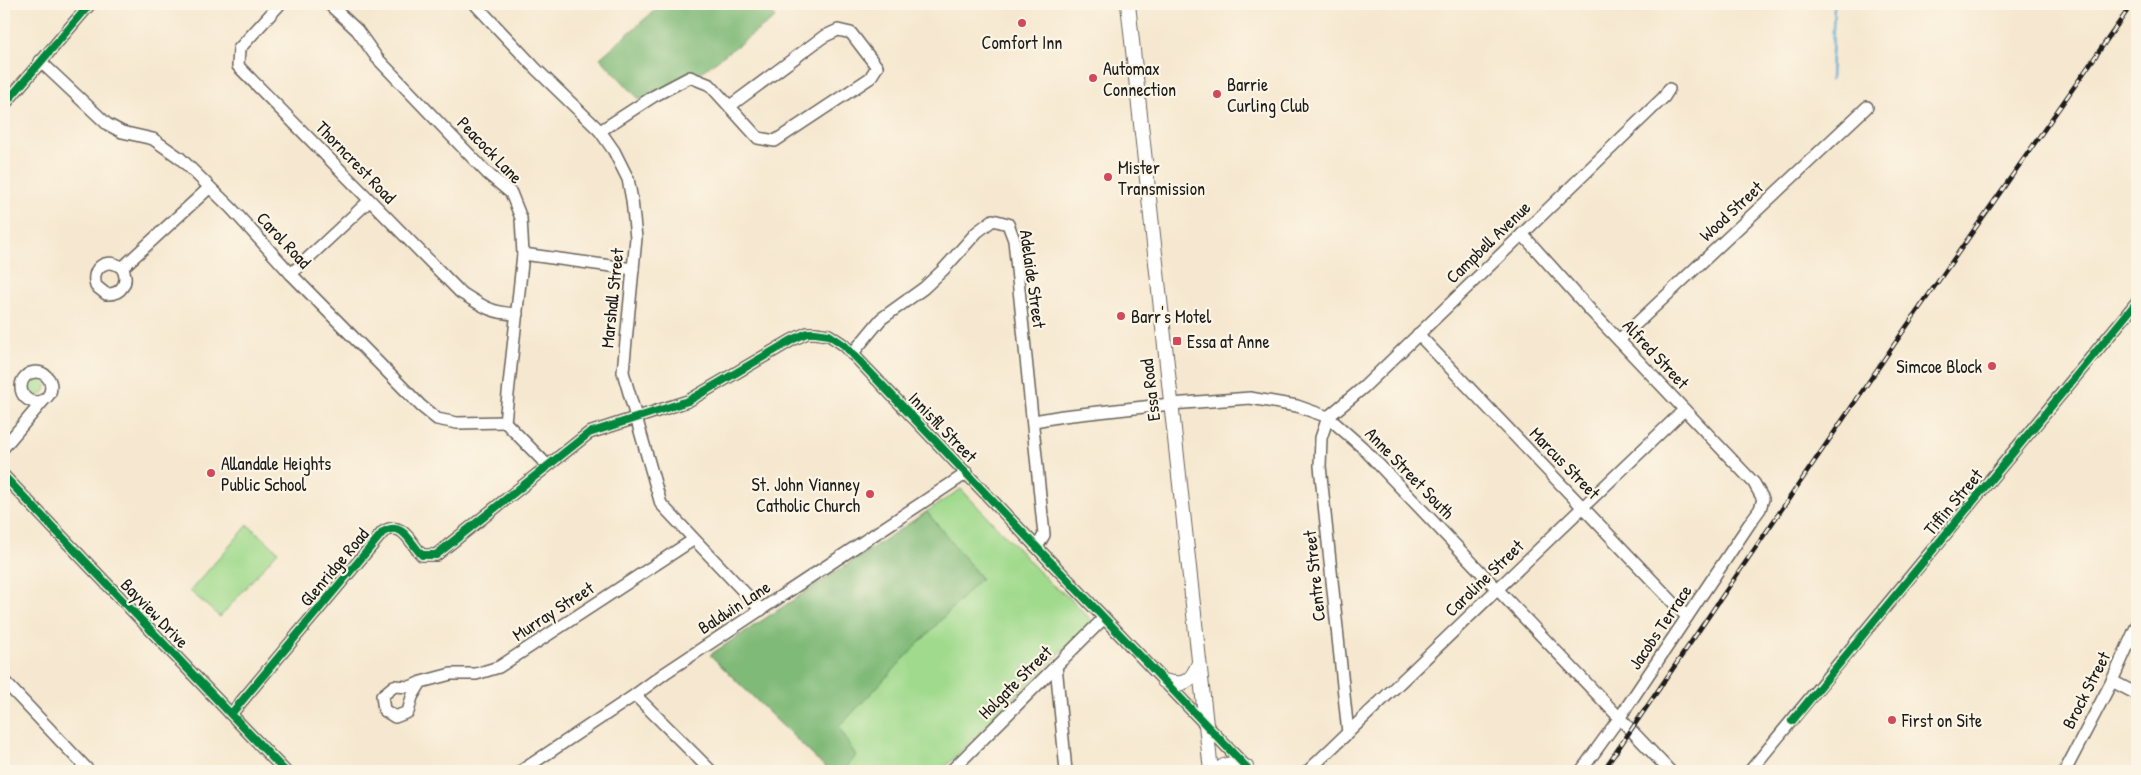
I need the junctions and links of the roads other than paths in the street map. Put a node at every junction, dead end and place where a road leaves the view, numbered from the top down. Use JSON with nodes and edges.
{"nodes":[{"id":1,"x":90,"y":4,"type":"edge"},
{"id":2,"x":280,"y":4,"type":"edge"},
{"id":3,"x":329,"y":4,"type":"edge"},
{"id":4,"x":475,"y":4,"type":"edge"},
{"id":5,"x":1128,"y":4,"type":"edge"},
{"id":6,"x":40,"y":61,"type":"junction"},
{"id":7,"x":1669,"y":89,"type":"dead end"},
{"id":8,"x":4,"y":105,"type":"edge"},
{"id":9,"x":730,"y":106,"type":"junction"},
{"id":10,"x":1867,"y":107,"type":"dead end"},
{"id":11,"x":600,"y":131,"type":"junction"},
{"id":12,"x":209,"y":188,"type":"junction"},
{"id":13,"x":370,"y":201,"type":"junction"},
{"id":14,"x":1522,"y":234,"type":"junction"},
{"id":15,"x":523,"y":254,"type":"junction"},
{"id":16,"x":122,"y":268,"type":"dead end"},
{"id":17,"x":633,"y":269,"type":"junction"},
{"id":18,"x":291,"y":274,"type":"junction"},
{"id":19,"x":2137,"y":302,"type":"edge"},
{"id":20,"x":517,"y":314,"type":"junction"},
{"id":21,"x":1418,"y":334,"type":"junction"},
{"id":22,"x":1619,"y":340,"type":"junction"},
{"id":23,"x":852,"y":354,"type":"junction"},
{"id":24,"x":43,"y":400,"type":"dead end"},
{"id":25,"x":1170,"y":404,"type":"junction"},
{"id":26,"x":1684,"y":410,"type":"junction"},
{"id":27,"x":636,"y":418,"type":"junction"},
{"id":28,"x":1328,"y":418,"type":"junction"},
{"id":29,"x":1034,"y":421,"type":"junction"},
{"id":30,"x":505,"y":422,"type":"junction"},
{"id":31,"x":4,"y":447,"type":"edge"},
{"id":32,"x":547,"y":465,"type":"junction"},
{"id":33,"x":967,"y":473,"type":"junction"},
{"id":34,"x":4,"y":476,"type":"edge"},
{"id":35,"x":1762,"y":499,"type":"joint"},
{"id":36,"x":1583,"y":507,"type":"junction"},
{"id":37,"x":693,"y":540,"type":"junction"},
{"id":38,"x":1037,"y":547,"type":"junction"},
{"id":39,"x":1497,"y":590,"type":"junction"},
{"id":40,"x":761,"y":610,"type":"junction"},
{"id":41,"x":1687,"y":617,"type":"junction"},
{"id":42,"x":1104,"y":618,"type":"junction"},
{"id":43,"x":2137,"y":625,"type":"edge"},
{"id":44,"x":1199,"y":663,"type":"junction"},
{"id":45,"x":1056,"y":665,"type":"junction"},
{"id":46,"x":4,"y":681,"type":"edge"},
{"id":47,"x":1164,"y":681,"type":"junction"},
{"id":48,"x":2112,"y":681,"type":"junction"},
{"id":49,"x":421,"y":682,"type":"dead end"},
{"id":50,"x":2137,"y":694,"type":"edge"},
{"id":51,"x":635,"y":695,"type":"junction"},
{"id":52,"x":231,"y":714,"type":"junction"},
{"id":53,"x":1620,"y":717,"type":"junction"},
{"id":54,"x":1206,"y":726,"type":"junction"},
{"id":55,"x":1348,"y":732,"type":"junction"},
{"id":56,"x":538,"y":767,"type":"edge"},
{"id":57,"x":1248,"y":769,"type":"edge"},
{"id":58,"x":280,"y":770,"type":"edge"},
{"id":59,"x":89,"y":771,"type":"edge"},
{"id":60,"x":521,"y":771,"type":"edge"},
{"id":61,"x":711,"y":771,"type":"edge"},
{"id":62,"x":951,"y":771,"type":"edge"},
{"id":63,"x":1066,"y":771,"type":"edge"},
{"id":64,"x":1211,"y":771,"type":"edge"},
{"id":65,"x":1218,"y":771,"type":"edge"},
{"id":66,"x":1308,"y":771,"type":"edge"},
{"id":67,"x":1581,"y":771,"type":"edge"},
{"id":68,"x":1670,"y":771,"type":"edge"},
{"id":69,"x":1750,"y":771,"type":"edge"},
{"id":70,"x":2065,"y":771,"type":"edge"}],
"edges":[{"from":1,"to":6,"type":"street"},
{"from":2,"to":13,"type":"street","name":"Thorncrest Road"},
{"from":3,"to":15,"type":"street","name":"Peacock Lane"},
{"from":4,"to":11,"type":"street","name":"Marshall Street"},
{"from":5,"to":25,"type":"main road","name":"Essa Road"},
{"from":6,"to":8,"type":"street"},
{"from":6,"to":12,"type":"street","name":"Carol Road"},
{"from":7,"to":14,"type":"street","name":"Campbell Avenue"},
{"from":9,"to":9,"type":"street"},
{"from":9,"to":11,"type":"street"},
{"from":10,"to":22,"type":"street","name":"Wood Street"},
{"from":11,"to":17,"type":"street","name":"Marshall Street"},
{"from":12,"to":16,"type":"street"},
{"from":12,"to":18,"type":"street","name":"Carol Road"},
{"from":13,"to":18,"type":"street"},
{"from":13,"to":20,"type":"street","name":"Thorncrest Road"},
{"from":14,"to":21,"type":"street","name":"Campbell Avenue"},
{"from":14,"to":22,"type":"street","name":"Alfred Street"},
{"from":15,"to":17,"type":"street"},
{"from":15,"to":20,"type":"street","name":"Peacock Lane"},
{"from":17,"to":27,"type":"street","name":"Marshall Street"},
{"from":18,"to":30,"type":"street","name":"Carol Road"},
{"from":19,"to":69,"type":"street","name":"Tiffin Street"},
{"from":20,"to":30,"type":"street","name":"Peacock Lane"},
{"from":21,"to":28,"type":"street","name":"Campbell Avenue"},
{"from":21,"to":36,"type":"street","name":"Marcus Street"},
{"from":22,"to":26,"type":"street","name":"Alfred Street"},
{"from":23,"to":27,"type":"street","name":"Innisfil Street"},
{"from":23,"to":29,"type":"street","name":"Adelaide Street"},
{"from":23,"to":33,"type":"street","name":"Innisfil Street"},
{"from":24,"to":31,"type":"street"},
{"from":25,"to":28,"type":"street","name":"Anne Street South"},
{"from":25,"to":29,"type":"street","name":"Anne Street South"},
{"from":25,"to":44,"type":"main road","name":"Essa Road"},
{"from":26,"to":35,"type":"street","name":"Alfred Street"},
{"from":26,"to":36,"type":"street","name":"Caroline Street"},
{"from":27,"to":32,"type":"street","name":"Innisfil Street"},
{"from":27,"to":37,"type":"street","name":"Marshall Street"},
{"from":28,"to":39,"type":"street","name":"Anne Street South"},
{"from":28,"to":55,"type":"street","name":"Centre Street"},
{"from":29,"to":38,"type":"street","name":"Adelaide Street"},
{"from":30,"to":32,"type":"street"},
{"from":32,"to":52,"type":"street","name":"Glenridge Road"},
{"from":33,"to":38,"type":"street","name":"Innisfil Street"},
{"from":33,"to":40,"type":"street","name":"Baldwin Lane"},
{"from":34,"to":52,"type":"street","name":"Bayview Drive"},
{"from":35,"to":41,"type":"street","name":"Jacobs Terrace"},
{"from":36,"to":39,"type":"street","name":"Caroline Street"},
{"from":36,"to":41,"type":"street","name":"Marcus Street"},
{"from":37,"to":40,"type":"street","name":"Marshall Street"},
{"from":37,"to":49,"type":"street","name":"Murray Street"},
{"from":38,"to":42,"type":"street","name":"Innisfil Street"},
{"from":39,"to":53,"type":"street","name":"Anne Street South"},
{"from":39,"to":55,"type":"street","name":"Caroline Street"},
{"from":40,"to":51,"type":"street","name":"Baldwin Lane"},
{"from":41,"to":53,"type":"street","name":"Jacobs Terrace"},
{"from":42,"to":45,"type":"street","name":"Holgate Street"},
{"from":42,"to":47,"type":"street","name":"Innisfil Street"},
{"from":43,"to":48,"type":"street","name":"Brock Street"},
{"from":44,"to":47,"type":"main road"},
{"from":44,"to":54,"type":"main road","name":"Essa Road"},
{"from":45,"to":62,"type":"street","name":"Holgate Street"},
{"from":45,"to":63,"type":"street"},
{"from":46,"to":59,"type":"street"},
{"from":47,"to":54,"type":"street","name":"Innisfil Street"},
{"from":48,"to":50,"type":"street"},
{"from":48,"to":70,"type":"street","name":"Brock Street"},
{"from":51,"to":56,"type":"street","name":"Baldwin Lane"},
{"from":51,"to":61,"type":"street"},
{"from":52,"to":58,"type":"street","name":"Bayview Drive"},
{"from":53,"to":67,"type":"street","name":"Jacobs Terrace"},
{"from":53,"to":68,"type":"street","name":"Anne Street South"},
{"from":54,"to":57,"type":"street","name":"Innisfil Street"},
{"from":54,"to":64,"type":"main road","name":"Essa Road"},
{"from":55,"to":66,"type":"street","name":"Caroline Street"},
{"from":56,"to":60,"type":"street","name":"Baldwin Lane"},
{"from":57,"to":65,"type":"main road"}]}
